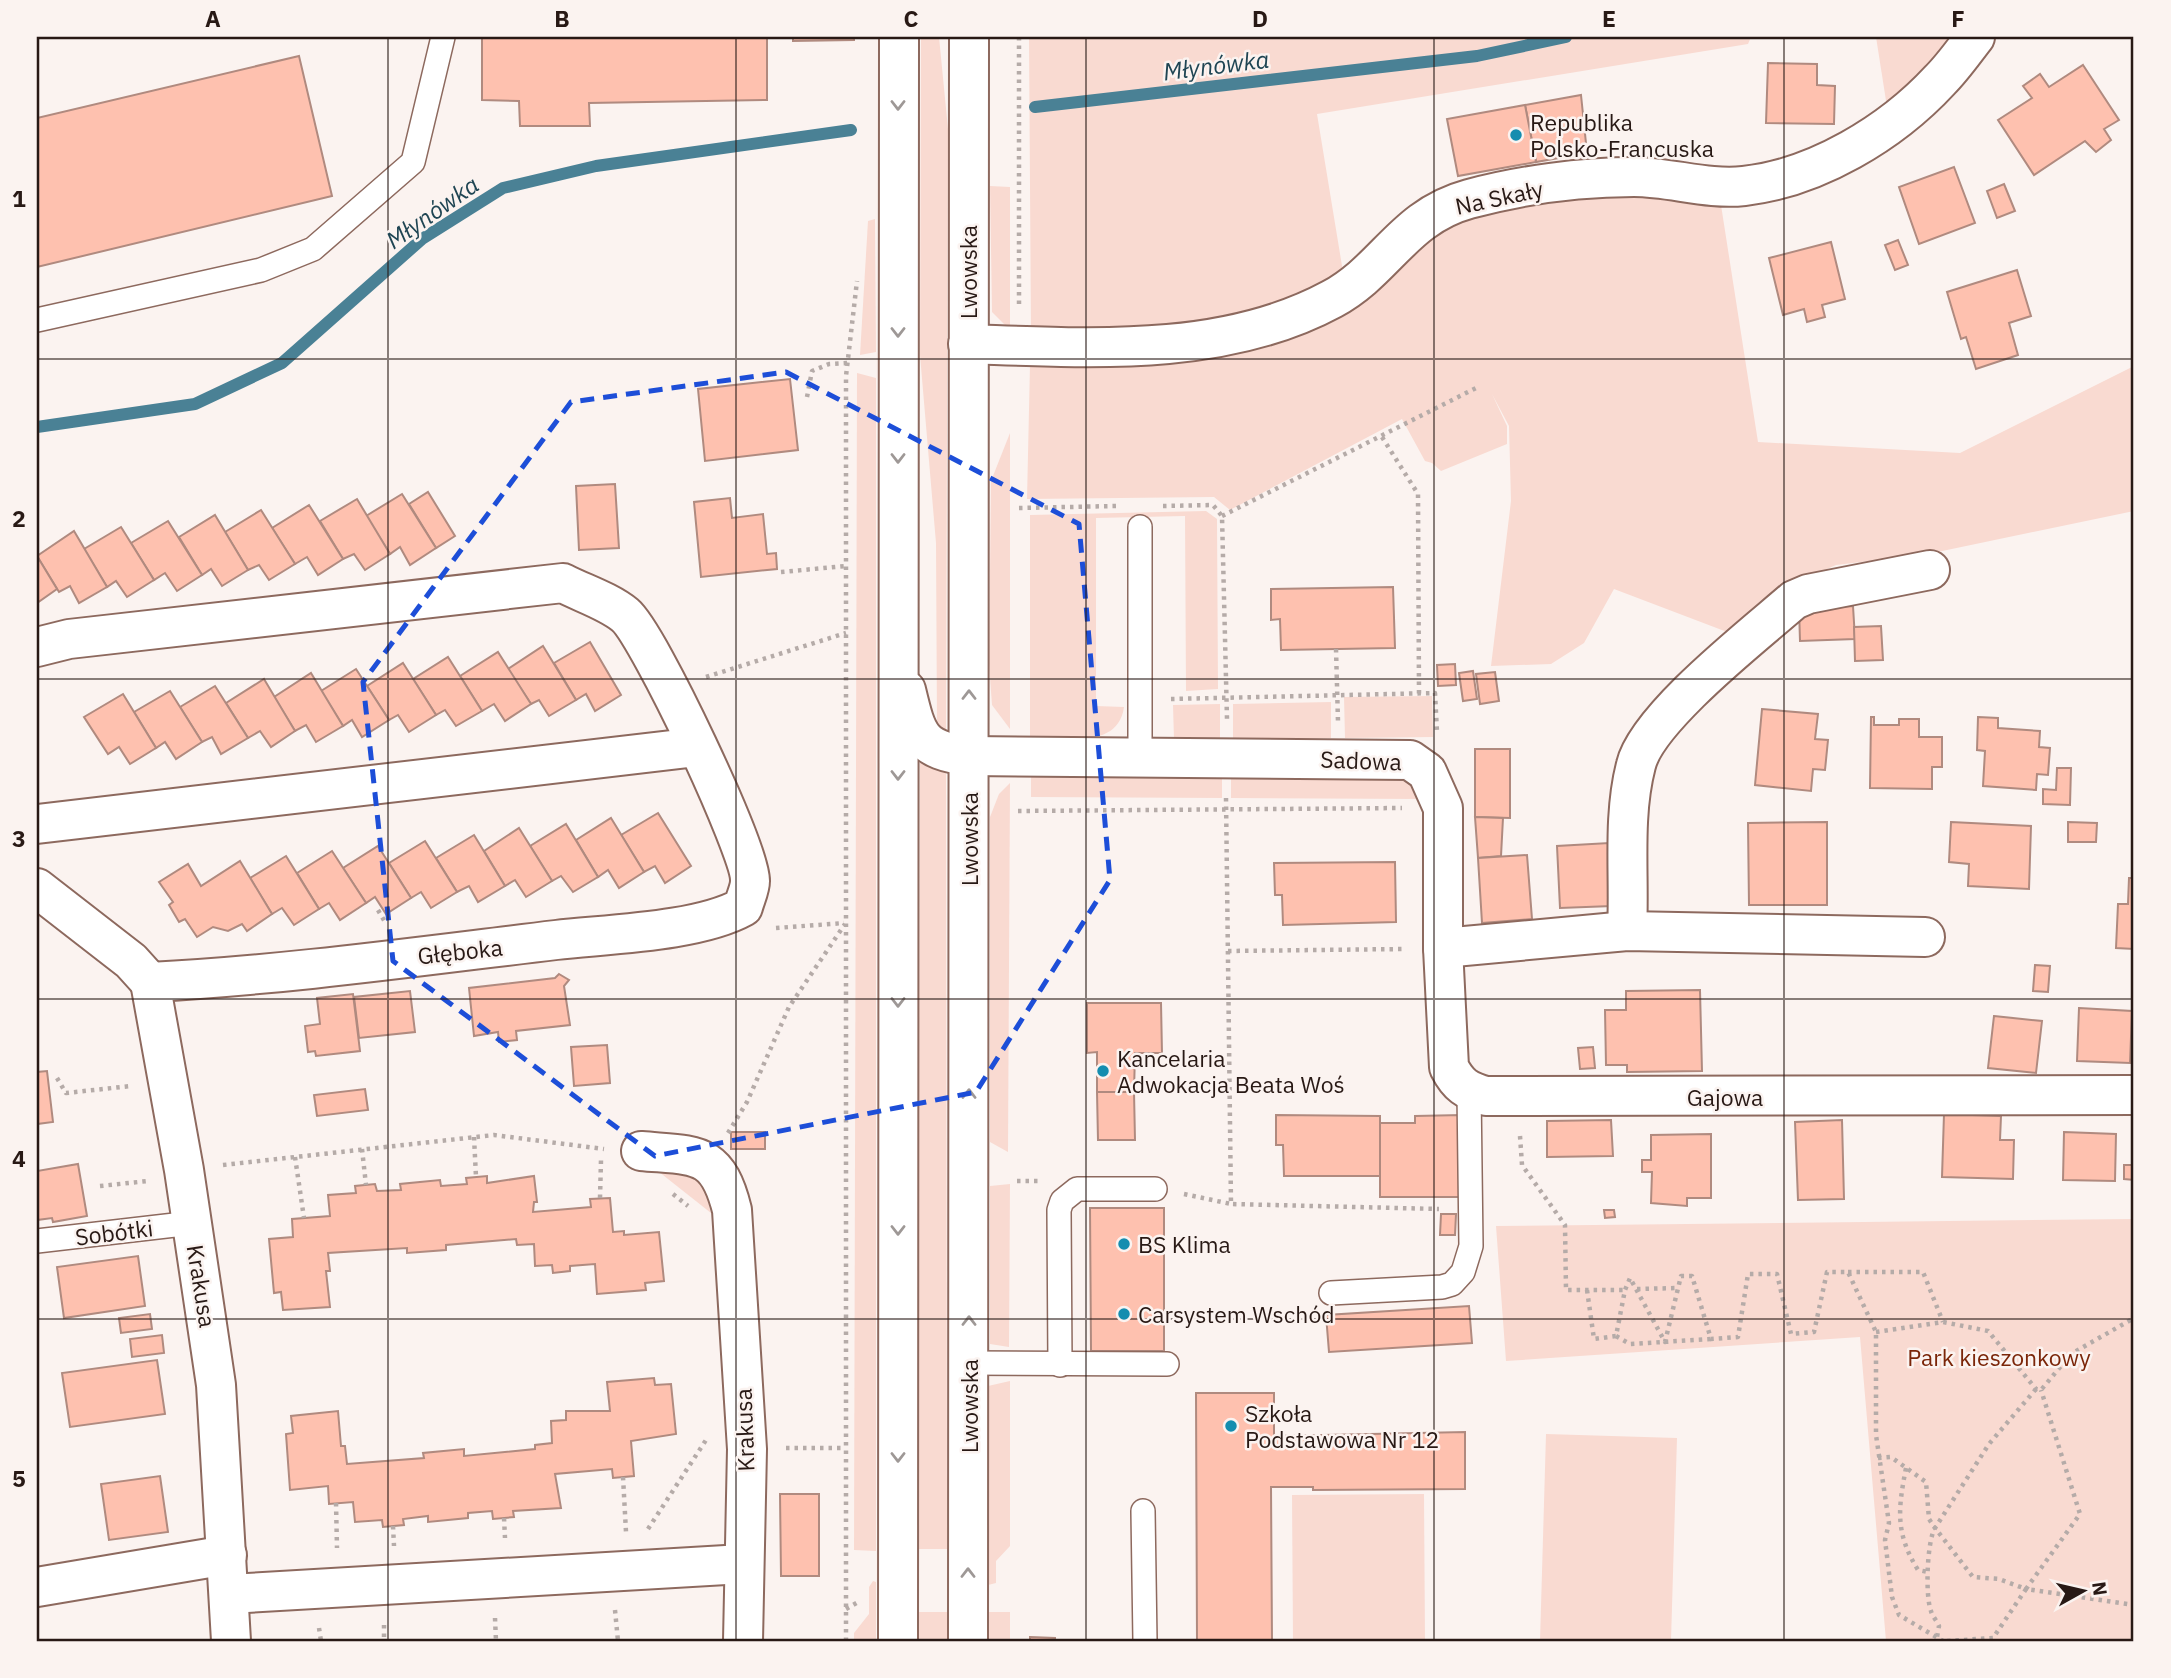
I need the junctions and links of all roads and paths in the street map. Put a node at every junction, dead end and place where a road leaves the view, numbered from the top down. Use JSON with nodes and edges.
{"nodes":[{"id":1,"x":443,"y":37,"type":"edge"},
{"id":2,"x":898,"y":37,"type":"edge"},
{"id":3,"x":969,"y":37,"type":"edge"},
{"id":4,"x":1019,"y":37,"type":"edge"},
{"id":5,"x":1975,"y":37,"type":"edge"},
{"id":6,"x":857,"y":280,"type":"dead end"},
{"id":7,"x":37,"y":320,"type":"edge"},
{"id":8,"x":968,"y":344,"type":"junction"},
{"id":9,"x":1019,"y":345,"type":"junction"},
{"id":10,"x":847,"y":363,"type":"junction"},
{"id":11,"x":1478,"y":387,"type":"dead end"},
{"id":12,"x":807,"y":397,"type":"dead end"},
{"id":13,"x":1382,"y":437,"type":"junction"},
{"id":14,"x":1122,"y":506,"type":"dead end"},
{"id":15,"x":1161,"y":506,"type":"dead end"},
{"id":16,"x":1019,"y":508,"type":"dead end"},
{"id":17,"x":1222,"y":516,"type":"junction"},
{"id":18,"x":1140,"y":527,"type":"dead end"},
{"id":19,"x":846,"y":566,"type":"junction"},
{"id":20,"x":1930,"y":570,"type":"dead end"},
{"id":21,"x":781,"y":572,"type":"dead end"},
{"id":22,"x":846,"y":633,"type":"junction"},
{"id":23,"x":37,"y":647,"type":"edge"},
{"id":24,"x":1336,"y":649,"type":"dead end"},
{"id":25,"x":898,"y":658,"type":"junction"},
{"id":26,"x":673,"y":692,"type":"junction"},
{"id":27,"x":1419,"y":694,"type":"junction"},
{"id":28,"x":1338,"y":695,"type":"junction"},
{"id":29,"x":1227,"y":697,"type":"junction"},
{"id":30,"x":1142,"y":699,"type":"junction"},
{"id":31,"x":1227,"y":726,"type":"dead end"},
{"id":32,"x":697,"y":747,"type":"junction"},
{"id":33,"x":970,"y":756,"type":"junction"},
{"id":34,"x":1140,"y":757,"type":"junction"},
{"id":35,"x":1427,"y":772,"type":"junction"},
{"id":36,"x":1227,"y":789,"type":"dead end"},
{"id":37,"x":1226,"y":808,"type":"junction"},
{"id":38,"x":1443,"y":808,"type":"junction"},
{"id":39,"x":1018,"y":811,"type":"dead end"},
{"id":40,"x":37,"y":824,"type":"edge"},
{"id":41,"x":37,"y":888,"type":"edge"},
{"id":42,"x":743,"y":907,"type":"junction"},
{"id":43,"x":845,"y":923,"type":"junction"},
{"id":44,"x":1627,"y":932,"type":"junction"},
{"id":45,"x":1925,"y":937,"type":"dead end"},
{"id":46,"x":1443,"y":948,"type":"junction"},
{"id":47,"x":1228,"y":951,"type":"junction"},
{"id":48,"x":150,"y":982,"type":"junction"},
{"id":49,"x":57,"y":1077,"type":"dead end"},
{"id":50,"x":137,"y":1085,"type":"dead end"},
{"id":51,"x":1469,"y":1091,"type":"junction"},
{"id":52,"x":2134,"y":1095,"type":"edge"},
{"id":53,"x":1516,"y":1096,"type":"junction"},
{"id":54,"x":474,"y":1137,"type":"junction"},
{"id":55,"x":601,"y":1148,"type":"junction"},
{"id":56,"x":362,"y":1149,"type":"junction"},
{"id":57,"x":641,"y":1151,"type":"junction"},
{"id":58,"x":295,"y":1157,"type":"junction"},
{"id":59,"x":710,"y":1163,"type":"junction"},
{"id":60,"x":169,"y":1175,"type":"junction"},
{"id":61,"x":476,"y":1177,"type":"dead end"},
{"id":62,"x":366,"y":1185,"type":"dead end"},
{"id":63,"x":100,"y":1186,"type":"dead end"},
{"id":64,"x":1155,"y":1189,"type":"dead end"},
{"id":65,"x":1209,"y":1197,"type":"dead end"},
{"id":66,"x":600,"y":1198,"type":"dead end"},
{"id":67,"x":1231,"y":1204,"type":"junction"},
{"id":68,"x":694,"y":1210,"type":"dead end"},
{"id":69,"x":1471,"y":1210,"type":"junction"},
{"id":70,"x":304,"y":1218,"type":"dead end"},
{"id":71,"x":192,"y":1223,"type":"junction"},
{"id":72,"x":37,"y":1241,"type":"edge"},
{"id":73,"x":1848,"y":1272,"type":"junction"},
{"id":74,"x":1678,"y":1288,"type":"junction"},
{"id":75,"x":1636,"y":1289,"type":"junction"},
{"id":76,"x":1587,"y":1290,"type":"junction"},
{"id":77,"x":1625,"y":1290,"type":"junction"},
{"id":78,"x":1331,"y":1293,"type":"dead end"},
{"id":79,"x":2134,"y":1318,"type":"edge"},
{"id":80,"x":1943,"y":1322,"type":"junction"},
{"id":81,"x":1876,"y":1332,"type":"junction"},
{"id":82,"x":1615,"y":1336,"type":"junction"},
{"id":83,"x":1711,"y":1339,"type":"junction"},
{"id":84,"x":1665,"y":1342,"type":"junction"},
{"id":85,"x":969,"y":1363,"type":"junction"},
{"id":86,"x":1060,"y":1364,"type":"junction"},
{"id":87,"x":1167,"y":1364,"type":"dead end"},
{"id":88,"x":2038,"y":1390,"type":"junction"},
{"id":89,"x":712,"y":1431,"type":"dead end"},
{"id":90,"x":845,"y":1448,"type":"junction"},
{"id":91,"x":747,"y":1449,"type":"junction"},
{"id":92,"x":1878,"y":1458,"type":"junction"},
{"id":93,"x":1906,"y":1467,"type":"junction"},
{"id":94,"x":623,"y":1477,"type":"dead end"},
{"id":95,"x":336,"y":1503,"type":"dead end"},
{"id":96,"x":1143,"y":1511,"type":"dead end"},
{"id":97,"x":1935,"y":1528,"type":"junction"},
{"id":98,"x":626,"y":1538,"type":"dead end"},
{"id":99,"x":641,"y":1539,"type":"dead end"},
{"id":100,"x":337,"y":1551,"type":"dead end"},
{"id":101,"x":227,"y":1555,"type":"junction"},
{"id":102,"x":743,"y":1564,"type":"junction"},
{"id":103,"x":1928,"y":1572,"type":"junction"},
{"id":104,"x":37,"y":1587,"type":"edge"},
{"id":105,"x":2025,"y":1589,"type":"junction"},
{"id":106,"x":229,"y":1594,"type":"junction"},
{"id":107,"x":614,"y":1599,"type":"dead end"},
{"id":108,"x":494,"y":1604,"type":"dead end"},
{"id":109,"x":2134,"y":1605,"type":"edge"},
{"id":110,"x":1937,"y":1637,"type":"junction"},
{"id":111,"x":231,"y":1641,"type":"edge"},
{"id":112,"x":496,"y":1641,"type":"edge"},
{"id":113,"x":618,"y":1641,"type":"edge"},
{"id":114,"x":743,"y":1641,"type":"edge"},
{"id":115,"x":846,"y":1641,"type":"edge"},
{"id":116,"x":898,"y":1641,"type":"edge"},
{"id":117,"x":968,"y":1641,"type":"edge"},
{"id":118,"x":1145,"y":1641,"type":"edge"},
{"id":119,"x":1945,"y":1641,"type":"edge"}],
"edges":[{"from":1,"to":7,"type":"lane"},
{"from":2,"to":25,"type":"street","one_way":true},
{"from":3,"to":8,"type":"street","name":"Lwowska"},
{"from":4,"to":9,"type":"path"},
{"from":5,"to":9,"type":"street","name":"Na Skały"},
{"from":6,"to":10,"type":"path"},
{"from":8,"to":9,"type":"street","name":"Na Skały"},
{"from":33,"to":8,"type":"street","name":"Lwowska","one_way":true},
{"from":10,"to":12,"type":"path"},
{"from":10,"to":19,"type":"path"},
{"from":11,"to":13,"type":"path"},
{"from":13,"to":17,"type":"path"},
{"from":13,"to":27,"type":"path"},
{"from":14,"to":16,"type":"path"},
{"from":15,"to":17,"type":"path"},
{"from":17,"to":29,"type":"path"},
{"from":18,"to":30,"type":"lane"},
{"from":19,"to":21,"type":"path"},
{"from":19,"to":22,"type":"path"},
{"from":20,"to":44,"type":"street"},
{"from":22,"to":26,"type":"path"},
{"from":22,"to":43,"type":"path"},
{"from":23,"to":26,"type":"street"},
{"from":24,"to":28,"type":"path"},
{"from":25,"to":33,"type":"street","name":"Sadowa"},
{"from":25,"to":116,"type":"street","one_way":true},
{"from":26,"to":32,"type":"street"},
{"from":27,"to":28,"type":"path"},
{"from":27,"to":35,"type":"path"},
{"from":28,"to":29,"type":"path"},
{"from":29,"to":30,"type":"path"},
{"from":29,"to":31,"type":"path"},
{"from":30,"to":34,"type":"lane"},
{"from":32,"to":40,"type":"street"},
{"from":32,"to":42,"type":"street"},
{"from":33,"to":34,"type":"street","name":"Sadowa"},
{"from":85,"to":33,"type":"street","name":"Lwowska","one_way":true},
{"from":34,"to":35,"type":"street","name":"Sadowa"},
{"from":35,"to":38,"type":"street","name":"Sadowa"},
{"from":36,"to":37,"type":"path"},
{"from":37,"to":38,"type":"path"},
{"from":37,"to":39,"type":"path"},
{"from":37,"to":47,"type":"path"},
{"from":38,"to":46,"type":"street","name":"Sadowa"},
{"from":41,"to":48,"type":"street"},
{"from":42,"to":43,"type":"path"},
{"from":42,"to":48,"type":"street","name":"Głęboka"},
{"from":43,"to":59,"type":"path"},
{"from":43,"to":90,"type":"path"},
{"from":44,"to":45,"type":"street"},
{"from":44,"to":46,"type":"street"},
{"from":46,"to":47,"type":"path"},
{"from":46,"to":51,"type":"street"},
{"from":47,"to":67,"type":"path"},
{"from":48,"to":60,"type":"street","name":"Krakusa"},
{"from":49,"to":50,"type":"path"},
{"from":51,"to":53,"type":"street","name":"Gajowa"},
{"from":51,"to":69,"type":"lane"},
{"from":52,"to":53,"type":"street","name":"Gajowa"},
{"from":53,"to":76,"type":"path"},
{"from":54,"to":55,"type":"path"},
{"from":54,"to":56,"type":"path"},
{"from":54,"to":61,"type":"path"},
{"from":55,"to":57,"type":"path"},
{"from":55,"to":66,"type":"path"},
{"from":56,"to":58,"type":"path"},
{"from":56,"to":62,"type":"path"},
{"from":57,"to":59,"type":"street"},
{"from":57,"to":68,"type":"path"},
{"from":58,"to":60,"type":"path"},
{"from":58,"to":70,"type":"path"},
{"from":59,"to":91,"type":"street","name":"Krakusa"},
{"from":60,"to":63,"type":"path"},
{"from":60,"to":71,"type":"street","name":"Krakusa"},
{"from":64,"to":86,"type":"lane"},
{"from":65,"to":67,"type":"path"},
{"from":67,"to":69,"type":"path"},
{"from":69,"to":78,"type":"lane"},
{"from":71,"to":72,"type":"lane","name":"Sobótki"},
{"from":71,"to":101,"type":"street","name":"Krakusa"},
{"from":73,"to":80,"type":"path"},
{"from":73,"to":81,"type":"path"},
{"from":73,"to":83,"type":"path"},
{"from":74,"to":75,"type":"path"},
{"from":74,"to":83,"type":"path"},
{"from":74,"to":84,"type":"path"},
{"from":75,"to":77,"type":"path"},
{"from":75,"to":84,"type":"path"},
{"from":76,"to":77,"type":"path"},
{"from":76,"to":82,"type":"path"},
{"from":77,"to":82,"type":"path"},
{"from":79,"to":88,"type":"path"},
{"from":80,"to":81,"type":"path"},
{"from":80,"to":88,"type":"path"},
{"from":81,"to":92,"type":"path"},
{"from":82,"to":84,"type":"path"},
{"from":83,"to":84,"type":"path"},
{"from":85,"to":86,"type":"lane"},
{"from":117,"to":85,"type":"street","name":"Lwowska","one_way":true},
{"from":86,"to":87,"type":"lane"},
{"from":88,"to":97,"type":"path"},
{"from":88,"to":105,"type":"path"},
{"from":89,"to":99,"type":"path"},
{"from":90,"to":91,"type":"path"},
{"from":90,"to":115,"type":"path"},
{"from":91,"to":102,"type":"street","name":"Krakusa"},
{"from":92,"to":93,"type":"path"},
{"from":92,"to":110,"type":"path"},
{"from":93,"to":97,"type":"path"},
{"from":93,"to":103,"type":"path"},
{"from":94,"to":98,"type":"path"},
{"from":95,"to":100,"type":"path"},
{"from":96,"to":118,"type":"lane"},
{"from":97,"to":103,"type":"path"},
{"from":97,"to":105,"type":"path"},
{"from":101,"to":104,"type":"street"},
{"from":101,"to":106,"type":"street","name":"Krakusa"},
{"from":102,"to":106,"type":"street"},
{"from":102,"to":114,"type":"street","name":"Krakusa"},
{"from":103,"to":110,"type":"path"},
{"from":105,"to":109,"type":"path"},
{"from":105,"to":119,"type":"path"},
{"from":106,"to":111,"type":"street","name":"Krakusa"},
{"from":107,"to":113,"type":"path"},
{"from":108,"to":112,"type":"path"},
{"from":110,"to":119,"type":"path"}]}
